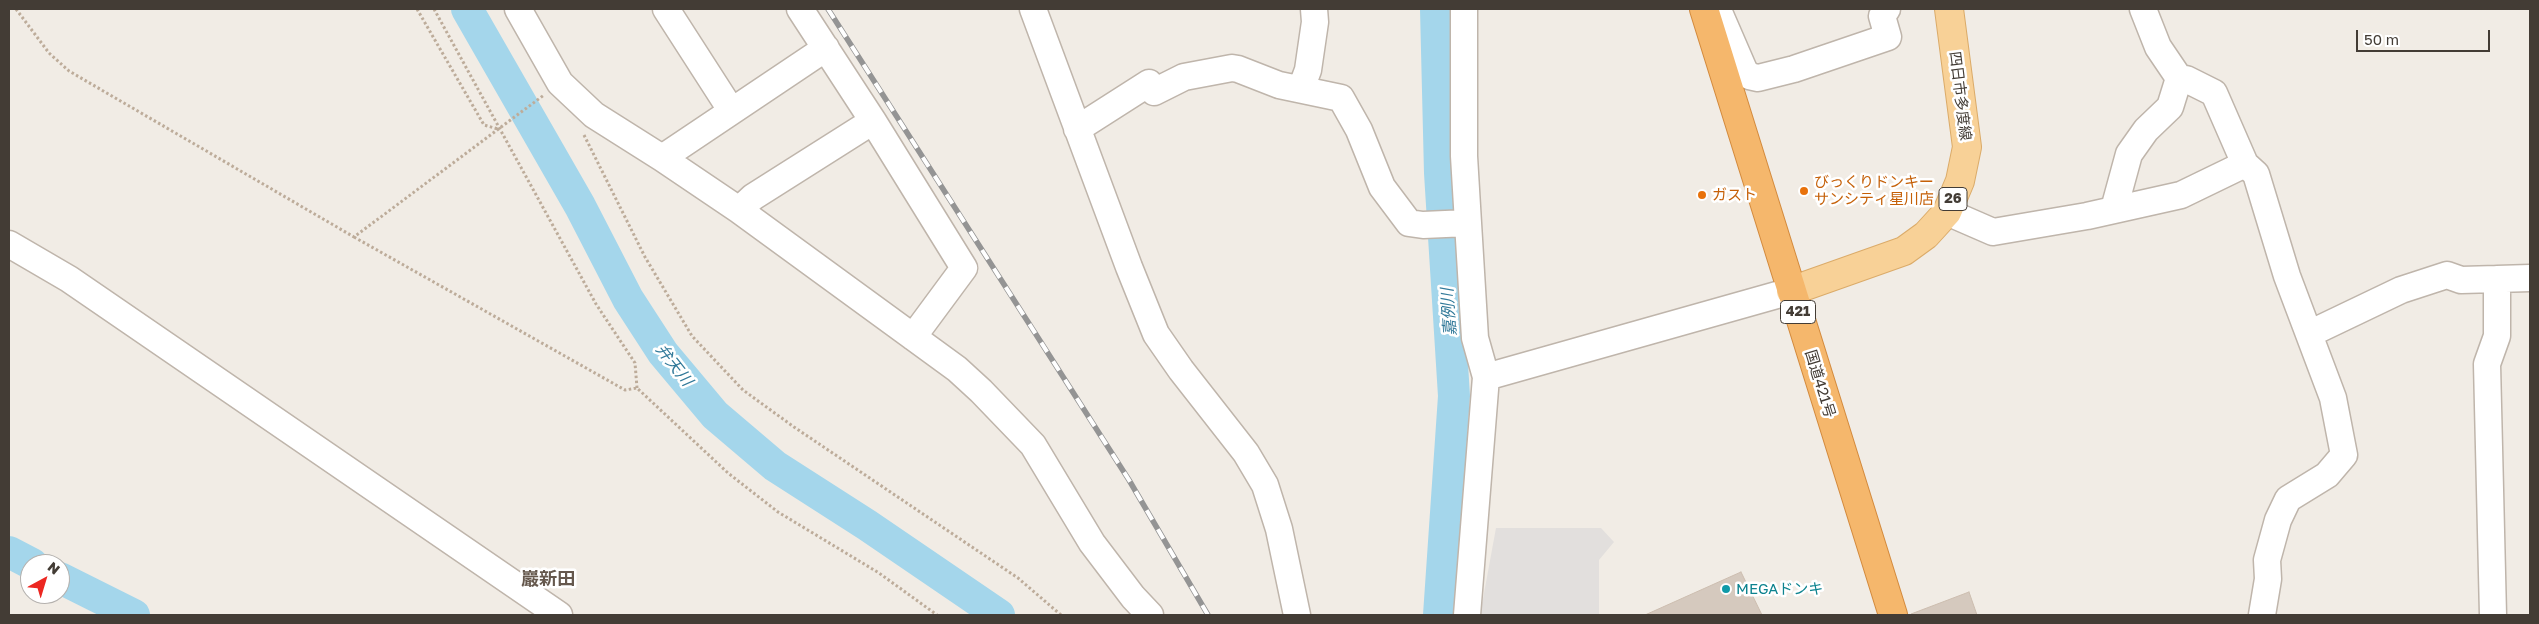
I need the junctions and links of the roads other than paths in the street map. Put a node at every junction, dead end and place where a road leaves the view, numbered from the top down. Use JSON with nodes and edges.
{"nodes":[{"id":1,"x":518,"y":9,"type":"edge"},
{"id":2,"x":666,"y":9,"type":"edge"},
{"id":3,"x":800,"y":9,"type":"edge"},
{"id":4,"x":1033,"y":9,"type":"edge"},
{"id":5,"x":1314,"y":9,"type":"edge"},
{"id":6,"x":1464,"y":9,"type":"edge"},
{"id":7,"x":1704,"y":9,"type":"edge"},
{"id":8,"x":1887,"y":9,"type":"edge"},
{"id":9,"x":1949,"y":9,"type":"edge"},
{"id":10,"x":2144,"y":9,"type":"edge"},
{"id":11,"x":826,"y":48,"type":"junction"},
{"id":12,"x":2179,"y":78,"type":"junction"},
{"id":13,"x":1301,"y":88,"type":"junction"},
{"id":14,"x":731,"y":110,"type":"junction"},
{"id":15,"x":873,"y":121,"type":"junction"},
{"id":16,"x":1077,"y":129,"type":"junction"},
{"id":17,"x":662,"y":158,"type":"junction"},
{"id":18,"x":2245,"y":164,"type":"junction"},
{"id":19,"x":2114,"y":209,"type":"junction"},
{"id":20,"x":739,"y":210,"type":"junction"},
{"id":21,"x":1947,"y":212,"type":"junction"},
{"id":22,"x":1464,"y":223,"type":"junction"},
{"id":23,"x":9,"y":244,"type":"edge"},
{"id":24,"x":2530,"y":278,"type":"edge"},
{"id":25,"x":2497,"y":279,"type":"junction"},
{"id":26,"x":1791,"y":291,"type":"junction"},
{"id":27,"x":2309,"y":334,"type":"junction"},
{"id":28,"x":913,"y":336,"type":"junction"},
{"id":29,"x":1486,"y":377,"type":"junction"},
{"id":30,"x":559,"y":615,"type":"edge"},
{"id":31,"x":1150,"y":615,"type":"edge"},
{"id":32,"x":1297,"y":615,"type":"edge"},
{"id":33,"x":1467,"y":615,"type":"edge"},
{"id":34,"x":1892,"y":615,"type":"edge"},
{"id":35,"x":2262,"y":615,"type":"edge"},
{"id":36,"x":2493,"y":615,"type":"edge"}],
"edges":[{"from":1,"to":17,"type":"street"},
{"from":2,"to":14,"type":"street"},
{"from":3,"to":11,"type":"street"},
{"from":4,"to":16,"type":"street"},
{"from":5,"to":13,"type":"street"},
{"from":6,"to":22,"type":"street"},
{"from":7,"to":8,"type":"street"},
{"from":7,"to":26,"type":"highway","name":"国道421号","number":"421"},
{"from":9,"to":21,"type":"main road","name":"四日市多度線","number":"26"},
{"from":10,"to":12,"type":"street"},
{"from":11,"to":14,"type":"street"},
{"from":11,"to":15,"type":"street"},
{"from":12,"to":18,"type":"street"},
{"from":12,"to":19,"type":"street"},
{"from":13,"to":16,"type":"street"},
{"from":13,"to":22,"type":"street"},
{"from":14,"to":17,"type":"street"},
{"from":15,"to":20,"type":"street"},
{"from":15,"to":28,"type":"street"},
{"from":16,"to":32,"type":"street"},
{"from":17,"to":20,"type":"street"},
{"from":18,"to":19,"type":"street"},
{"from":18,"to":27,"type":"street"},
{"from":19,"to":21,"type":"street"},
{"from":20,"to":28,"type":"street"},
{"from":21,"to":26,"type":"main road","name":"四日市多度線","number":"26"},
{"from":22,"to":29,"type":"street"},
{"from":23,"to":30,"type":"street"},
{"from":24,"to":25,"type":"street"},
{"from":25,"to":27,"type":"street"},
{"from":25,"to":36,"type":"street"},
{"from":26,"to":29,"type":"street"},
{"from":26,"to":34,"type":"highway","name":"国道421号","number":"421"},
{"from":27,"to":35,"type":"street"},
{"from":28,"to":31,"type":"street"},
{"from":29,"to":33,"type":"street"}]}
